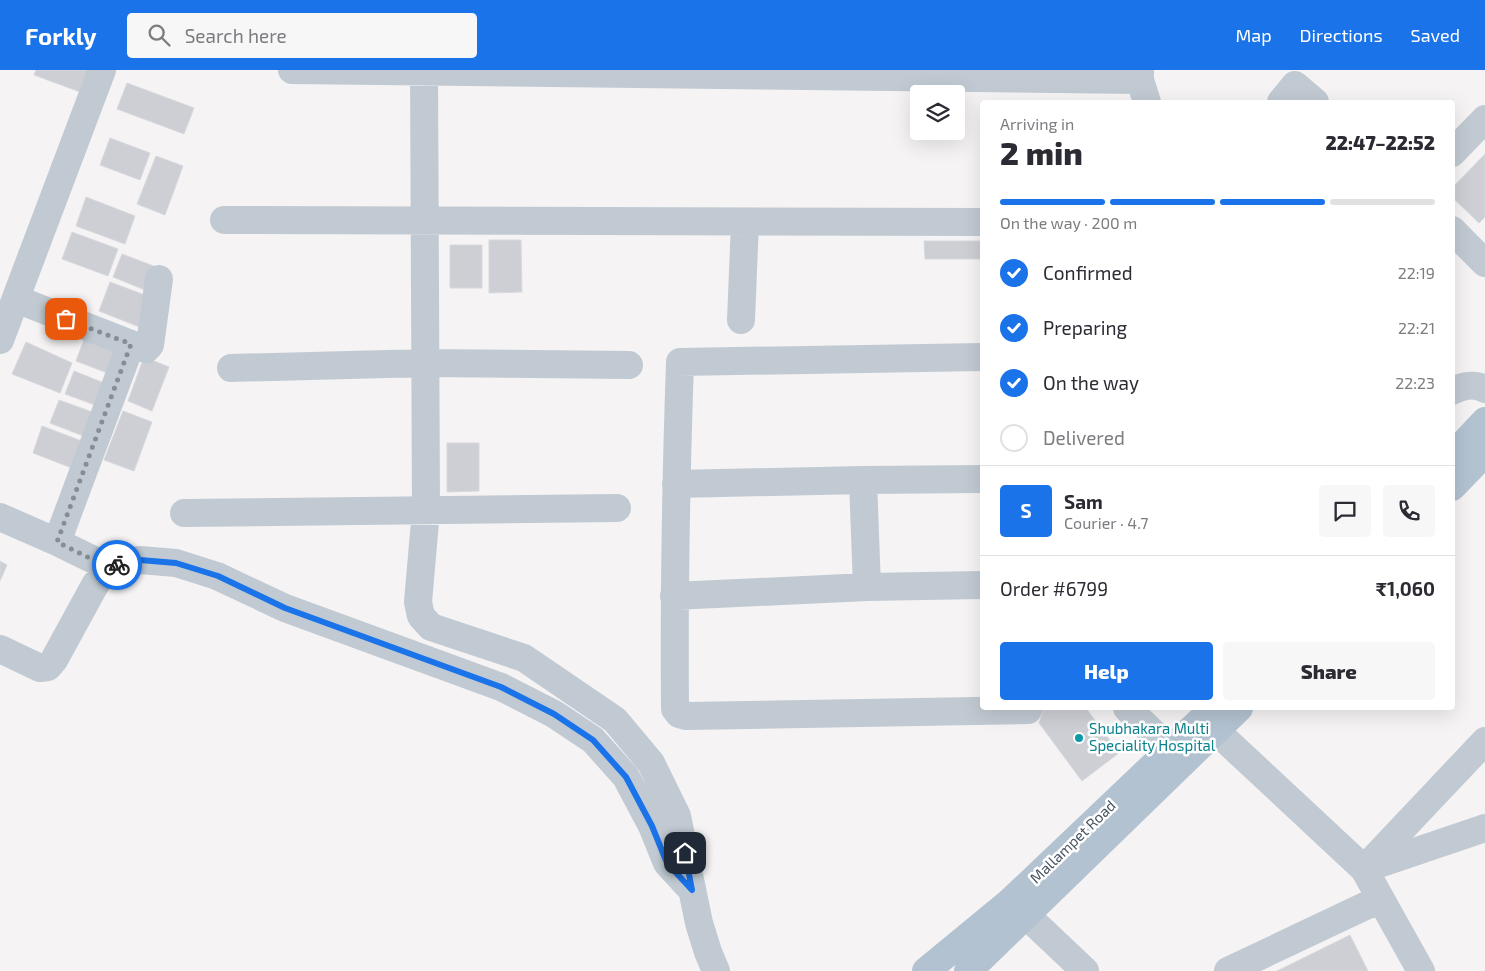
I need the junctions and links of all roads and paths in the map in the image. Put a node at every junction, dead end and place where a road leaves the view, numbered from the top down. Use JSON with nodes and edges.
{"nodes":[{"id":1,"x":102,"y":70,"type":"edge"},
{"id":2,"x":292,"y":70,"type":"edge"},
{"id":3,"x":424,"y":71,"type":"edge"},
{"id":4,"x":780,"y":73,"type":"edge"},
{"id":5,"x":901,"y":74,"type":"edge"},
{"id":6,"x":1022,"y":74,"type":"edge"},
{"id":7,"x":1143,"y":84,"type":"edge"},
{"id":8,"x":1296,"y":86,"type":"edge"},
{"id":9,"x":1313,"y":100,"type":"edge"},
{"id":10,"x":1485,"y":119,"type":"edge"},
{"id":11,"x":1455,"y":150,"type":"edge"},
{"id":12,"x":224,"y":220,"type":"dead end"},
{"id":13,"x":425,"y":221,"type":"junction"},
{"id":14,"x":745,"y":222,"type":"junction"},
{"id":15,"x":980,"y":222,"type":"edge"},
{"id":16,"x":1455,"y":233,"type":"edge"},
{"id":17,"x":1485,"y":263,"type":"edge"},
{"id":18,"x":159,"y":279,"type":"dead end"},
{"id":19,"x":16,"y":299,"type":"junction"},
{"id":20,"x":741,"y":320,"type":"dead end"},
{"id":21,"x":0,"y":340,"type":"edge"},
{"id":22,"x":131,"y":344,"type":"junction"},
{"id":23,"x":980,"y":357,"type":"edge"},
{"id":24,"x":425,"y":363,"type":"junction"},
{"id":25,"x":629,"y":365,"type":"dead end"},
{"id":26,"x":231,"y":368,"type":"dead end"},
{"id":27,"x":1485,"y":389,"type":"edge"},
{"id":28,"x":1455,"y":390,"type":"edge"},
{"id":29,"x":1485,"y":421,"type":"edge"},
{"id":30,"x":1455,"y":453,"type":"edge"},
{"id":31,"x":1485,"y":453,"type":"edge"},
{"id":32,"x":980,"y":479,"type":"edge"},
{"id":33,"x":863,"y":480,"type":"junction"},
{"id":34,"x":676,"y":484,"type":"junction"},
{"id":35,"x":1455,"y":484,"type":"edge"},
{"id":36,"x":617,"y":508,"type":"dead end"},
{"id":37,"x":426,"y":510,"type":"junction"},
{"id":38,"x":184,"y":513,"type":"dead end"},
{"id":39,"x":0,"y":517,"type":"edge"},
{"id":40,"x":57,"y":542,"type":"junction"},
{"id":41,"x":108,"y":567,"type":"junction"},
{"id":42,"x":980,"y":585,"type":"edge"},
{"id":43,"x":867,"y":587,"type":"junction"},
{"id":44,"x":674,"y":596,"type":"junction"},
{"id":45,"x":0,"y":649,"type":"edge"},
{"id":46,"x":1028,"y":710,"type":"edge"},
{"id":47,"x":1129,"y":710,"type":"edge"},
{"id":48,"x":1235,"y":710,"type":"edge"},
{"id":49,"x":1215,"y":720,"type":"edge"},
{"id":50,"x":1485,"y":741,"type":"edge"},
{"id":51,"x":1170,"y":749,"type":"junction"},
{"id":52,"x":1485,"y":828,"type":"edge"},
{"id":53,"x":1364,"y":870,"type":"junction"},
{"id":54,"x":692,"y":890,"type":"junction"},
{"id":55,"x":1380,"y":899,"type":"junction"},
{"id":56,"x":1019,"y":908,"type":"junction"},
{"id":57,"x":716,"y":971,"type":"edge"},
{"id":58,"x":926,"y":971,"type":"edge"},
{"id":59,"x":968,"y":971,"type":"edge"},
{"id":60,"x":1085,"y":971,"type":"edge"},
{"id":61,"x":1228,"y":971,"type":"edge"},
{"id":62,"x":1420,"y":971,"type":"edge"}],
"edges":[{"from":1,"to":19,"type":"street"},
{"from":2,"to":3,"type":"street"},
{"from":3,"to":4,"type":"street"},
{"from":3,"to":13,"type":"street"},
{"from":4,"to":5,"type":"street"},
{"from":5,"to":6,"type":"street"},
{"from":6,"to":7,"type":"street"},
{"from":8,"to":9,"type":"street"},
{"from":10,"to":11,"type":"street"},
{"from":12,"to":13,"type":"street"},
{"from":13,"to":14,"type":"street"},
{"from":13,"to":24,"type":"street"},
{"from":14,"to":15,"type":"street"},
{"from":14,"to":20,"type":"street"},
{"from":16,"to":17,"type":"street"},
{"from":18,"to":22,"type":"street"},
{"from":19,"to":21,"type":"street"},
{"from":19,"to":22,"type":"street"},
{"from":22,"to":40,"type":"street"},
{"from":23,"to":34,"type":"street"},
{"from":24,"to":25,"type":"street"},
{"from":24,"to":26,"type":"street"},
{"from":24,"to":37,"type":"street"},
{"from":27,"to":28,"type":"street"},
{"from":29,"to":30,"type":"main road"},
{"from":31,"to":35,"type":"main road"},
{"from":32,"to":33,"type":"street"},
{"from":33,"to":34,"type":"street"},
{"from":33,"to":43,"type":"street"},
{"from":34,"to":44,"type":"street"},
{"from":36,"to":37,"type":"street"},
{"from":37,"to":38,"type":"street"},
{"from":37,"to":54,"type":"street"},
{"from":39,"to":40,"type":"street"},
{"from":40,"to":41,"type":"street"},
{"from":41,"to":45,"type":"street"},
{"from":41,"to":54,"type":"street"},
{"from":42,"to":43,"type":"street"},
{"from":43,"to":44,"type":"street"},
{"from":44,"to":46,"type":"street"},
{"from":47,"to":51,"type":"street"},
{"from":48,"to":49,"type":"main road","name":"Mallampet Road"},
{"from":49,"to":51,"type":"main road","name":"Mallampet Road"},
{"from":49,"to":53,"type":"street"},
{"from":49,"to":56,"type":"main road","name":"Mallampet Road"},
{"from":50,"to":53,"type":"street"},
{"from":51,"to":56,"type":"main road","name":"Mallampet Road"},
{"from":52,"to":53,"type":"street"},
{"from":53,"to":55,"type":"street"},
{"from":54,"to":57,"type":"street"},
{"from":55,"to":61,"type":"street"},
{"from":55,"to":62,"type":"street"},
{"from":56,"to":58,"type":"main road","name":"Mallampet Road"},
{"from":56,"to":59,"type":"main road","name":"Mallampet Road"},
{"from":56,"to":60,"type":"street"}]}
